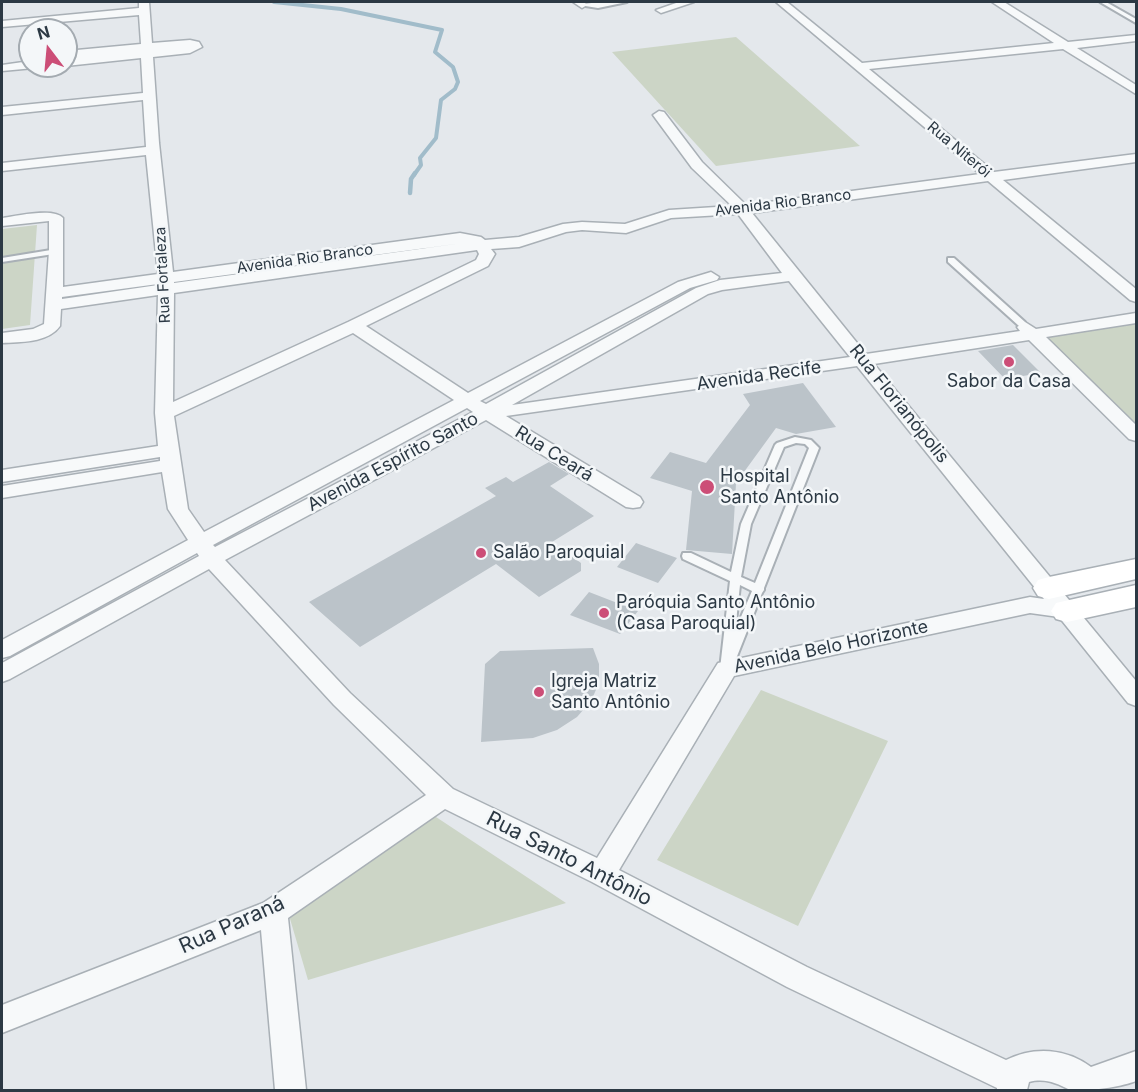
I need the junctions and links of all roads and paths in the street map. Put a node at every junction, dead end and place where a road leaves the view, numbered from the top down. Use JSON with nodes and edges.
{"nodes":[{"id":1,"x":624,"y":2,"type":"edge"},
{"id":2,"x":689,"y":2,"type":"edge"},
{"id":3,"x":781,"y":2,"type":"edge"},
{"id":4,"x":997,"y":2,"type":"edge"},
{"id":5,"x":1103,"y":2,"type":"edge"},
{"id":6,"x":580,"y":3,"type":"edge"},
{"id":7,"x":144,"y":6,"type":"edge"},
{"id":8,"x":661,"y":10,"type":"dead end"},
{"id":9,"x":1137,"y":21,"type":"edge"},
{"id":10,"x":2,"y":24,"type":"edge"},
{"id":11,"x":1137,"y":38,"type":"edge"},
{"id":12,"x":1067,"y":45,"type":"junction"},
{"id":13,"x":146,"y":51,"type":"junction"},
{"id":14,"x":78,"y":54,"type":"edge"},
{"id":15,"x":18,"y":59,"type":"edge"},
{"id":16,"x":78,"y":60,"type":"edge"},
{"id":17,"x":2,"y":61,"type":"edge"},
{"id":18,"x":18,"y":66,"type":"edge"},
{"id":19,"x":858,"y":67,"type":"junction"},
{"id":20,"x":2,"y":68,"type":"edge"},
{"id":21,"x":1137,"y":90,"type":"edge"},
{"id":22,"x":149,"y":96,"type":"junction"},
{"id":23,"x":2,"y":111,"type":"edge"},
{"id":24,"x":659,"y":115,"type":"dead end"},
{"id":25,"x":153,"y":147,"type":"junction"},
{"id":26,"x":1137,"y":148,"type":"edge"},
{"id":27,"x":52,"y":158,"type":"junction"},
{"id":28,"x":1137,"y":158,"type":"edge"},
{"id":29,"x":2,"y":160,"type":"edge"},
{"id":30,"x":1074,"y":160,"type":"junction"},
{"id":31,"x":2,"y":168,"type":"edge"},
{"id":32,"x":985,"y":172,"type":"junction"},
{"id":33,"x":738,"y":205,"type":"junction"},
{"id":34,"x":2,"y":222,"type":"edge"},
{"id":35,"x":482,"y":245,"type":"junction"},
{"id":36,"x":57,"y":251,"type":"junction"},
{"id":37,"x":2,"y":260,"type":"edge"},
{"id":38,"x":951,"y":260,"type":"dead end"},
{"id":39,"x":790,"y":271,"type":"junction"},
{"id":40,"x":166,"y":284,"type":"junction"},
{"id":41,"x":1137,"y":297,"type":"edge"},
{"id":42,"x":53,"y":299,"type":"junction"},
{"id":43,"x":1137,"y":306,"type":"edge"},
{"id":44,"x":1137,"y":318,"type":"edge"},
{"id":45,"x":354,"y":326,"type":"junction"},
{"id":46,"x":1027,"y":329,"type":"junction"},
{"id":47,"x":2,"y":338,"type":"edge"},
{"id":48,"x":859,"y":355,"type":"junction"},
{"id":49,"x":747,"y":371,"type":"junction"},
{"id":50,"x":503,"y":381,"type":"junction"},
{"id":51,"x":526,"y":388,"type":"junction"},
{"id":52,"x":468,"y":401,"type":"junction"},
{"id":53,"x":487,"y":412,"type":"junction"},
{"id":54,"x":164,"y":413,"type":"junction"},
{"id":55,"x":1137,"y":435,"type":"edge"},
{"id":56,"x":169,"y":457,"type":"junction"},
{"id":57,"x":360,"y":458,"type":"junction"},
{"id":58,"x":377,"y":470,"type":"junction"},
{"id":59,"x":2,"y":476,"type":"edge"},
{"id":60,"x":2,"y":492,"type":"edge"},
{"id":61,"x":633,"y":502,"type":"dead end"},
{"id":62,"x":205,"y":550,"type":"junction"},
{"id":63,"x":687,"y":556,"type":"dead end"},
{"id":64,"x":1137,"y":570,"type":"edge"},
{"id":65,"x":735,"y":580,"type":"junction"},
{"id":66,"x":759,"y":590,"type":"junction"},
{"id":67,"x":1137,"y":596,"type":"edge"},
{"id":68,"x":1048,"y":601,"type":"junction"},
{"id":69,"x":2,"y":650,"type":"edge"},
{"id":70,"x":726,"y":669,"type":"junction"},
{"id":71,"x":2,"y":672,"type":"edge"},
{"id":72,"x":1137,"y":697,"type":"edge"},
{"id":73,"x":444,"y":796,"type":"junction"},
{"id":74,"x":602,"y":874,"type":"junction"},
{"id":75,"x":273,"y":912,"type":"junction"},
{"id":76,"x":2,"y":1019,"type":"edge"},
{"id":77,"x":1137,"y":1066,"type":"edge"},
{"id":78,"x":1012,"y":1085,"type":"edge"},
{"id":79,"x":1090,"y":1087,"type":"edge"},
{"id":80,"x":291,"y":1090,"type":"edge"}],
"edges":[{"from":1,"to":6,"type":"lane"},
{"from":2,"to":8,"type":"street"},
{"from":3,"to":19,"type":"street","name":"Rua Niterói"},
{"from":4,"to":12,"type":"street"},
{"from":5,"to":9,"type":"lane"},
{"from":7,"to":10,"type":"street"},
{"from":7,"to":13,"type":"street","name":"Rua Fortaleza"},
{"from":11,"to":12,"type":"street"},
{"from":12,"to":19,"type":"street"},
{"from":12,"to":21,"type":"street"},
{"from":13,"to":14,"type":"street"},
{"from":13,"to":16,"type":"street"},
{"from":13,"to":22,"type":"street","name":"Rua Fortaleza"},
{"from":15,"to":17,"type":"street"},
{"from":18,"to":20,"type":"street"},
{"from":19,"to":32,"type":"street","name":"Rua Niterói"},
{"from":22,"to":23,"type":"street"},
{"from":22,"to":25,"type":"street","name":"Rua Fortaleza"},
{"from":24,"to":33,"type":"street","name":"Rua Florianópolis"},
{"from":25,"to":27,"type":"street"},
{"from":25,"to":40,"type":"street","name":"Rua Fortaleza"},
{"from":26,"to":30,"type":"street","name":"Avenida Rio Branco"},
{"from":27,"to":29,"type":"street"},
{"from":27,"to":31,"type":"street"},
{"from":28,"to":30,"type":"street","name":"Avenida Rio Branco"},
{"from":30,"to":32,"type":"street","name":"Avenida Rio Branco"},
{"from":32,"to":33,"type":"street","name":"Avenida Rio Branco"},
{"from":32,"to":41,"type":"street","name":"Rua Niterói"},
{"from":33,"to":35,"type":"street","name":"Avenida Rio Branco"},
{"from":33,"to":39,"type":"street","name":"Rua Florianópolis"},
{"from":34,"to":36,"type":"street"},
{"from":35,"to":40,"type":"street","name":"Avenida Rio Branco"},
{"from":35,"to":45,"type":"street"},
{"from":36,"to":37,"type":"lane"},
{"from":36,"to":42,"type":"street"},
{"from":38,"to":46,"type":"lane"},
{"from":39,"to":48,"type":"street","name":"Rua Florianópolis"},
{"from":39,"to":50,"type":"street","name":"Avenida Espírito Santo"},
{"from":39,"to":51,"type":"street","name":"Avenida Espírito Santo"},
{"from":40,"to":42,"type":"street","name":"Avenida Rio Branco"},
{"from":40,"to":54,"type":"street","name":"Rua Fortaleza"},
{"from":42,"to":47,"type":"street"},
{"from":43,"to":46,"type":"street","name":"Avenida Recife"},
{"from":44,"to":46,"type":"street","name":"Avenida Recife"},
{"from":45,"to":52,"type":"street","name":"Rua Ceará"},
{"from":45,"to":54,"type":"street"},
{"from":46,"to":48,"type":"street","name":"Avenida Recife"},
{"from":46,"to":55,"type":"street"},
{"from":48,"to":49,"type":"street","name":"Avenida Recife"},
{"from":48,"to":68,"type":"street","name":"Rua Florianópolis"},
{"from":49,"to":51,"type":"street","name":"Avenida Recife"},
{"from":49,"to":53,"type":"street","name":"Avenida Recife"},
{"from":50,"to":51,"type":"street","name":"Avenida Recife"},
{"from":50,"to":52,"type":"street","name":"Avenida Espírito Santo"},
{"from":51,"to":53,"type":"street","name":"Avenida Espírito Santo"},
{"from":52,"to":53,"type":"street","name":"Rua Ceará"},
{"from":52,"to":57,"type":"street","name":"Avenida Espírito Santo"},
{"from":53,"to":58,"type":"street","name":"Avenida Espírito Santo"},
{"from":53,"to":61,"type":"street","name":"Rua Ceará"},
{"from":54,"to":56,"type":"street","name":"Rua Fortaleza"},
{"from":56,"to":59,"type":"street"},
{"from":56,"to":60,"type":"street"},
{"from":56,"to":62,"type":"street","name":"Rua Fortaleza"},
{"from":57,"to":58,"type":"street"},
{"from":57,"to":62,"type":"street","name":"Avenida Espírito Santo"},
{"from":58,"to":62,"type":"street","name":"Avenida Espírito Santo"},
{"from":62,"to":69,"type":"street","name":"Avenida Espírito Santo"},
{"from":62,"to":71,"type":"street","name":"Avenida Espírito Santo"},
{"from":62,"to":73,"type":"street","name":"Rua Santo Antônio"},
{"from":63,"to":65,"type":"lane"},
{"from":64,"to":68,"type":"street","name":"Avenida Belo Horizonte"},
{"from":65,"to":66,"type":"lane"},
{"from":65,"to":66,"type":"lane"},
{"from":65,"to":70,"type":"lane"},
{"from":66,"to":70,"type":"lane"},
{"from":67,"to":68,"type":"street","name":"Avenida Belo Horizonte"},
{"from":68,"to":70,"type":"street","name":"Avenida Belo Horizonte"},
{"from":68,"to":72,"type":"street","name":"Rua Florianópolis"},
{"from":70,"to":74,"type":"street","name":"Avenida Belo Horizonte"},
{"from":73,"to":74,"type":"street","name":"Rua Santo Antônio"},
{"from":73,"to":75,"type":"street","name":"Rua Paraná"},
{"from":74,"to":78,"type":"street","name":"Rua Santo Antônio"},
{"from":75,"to":76,"type":"street","name":"Rua Paraná"},
{"from":75,"to":80,"type":"street"},
{"from":77,"to":79,"type":"street"},
{"from":78,"to":79,"type":"street"}]}
